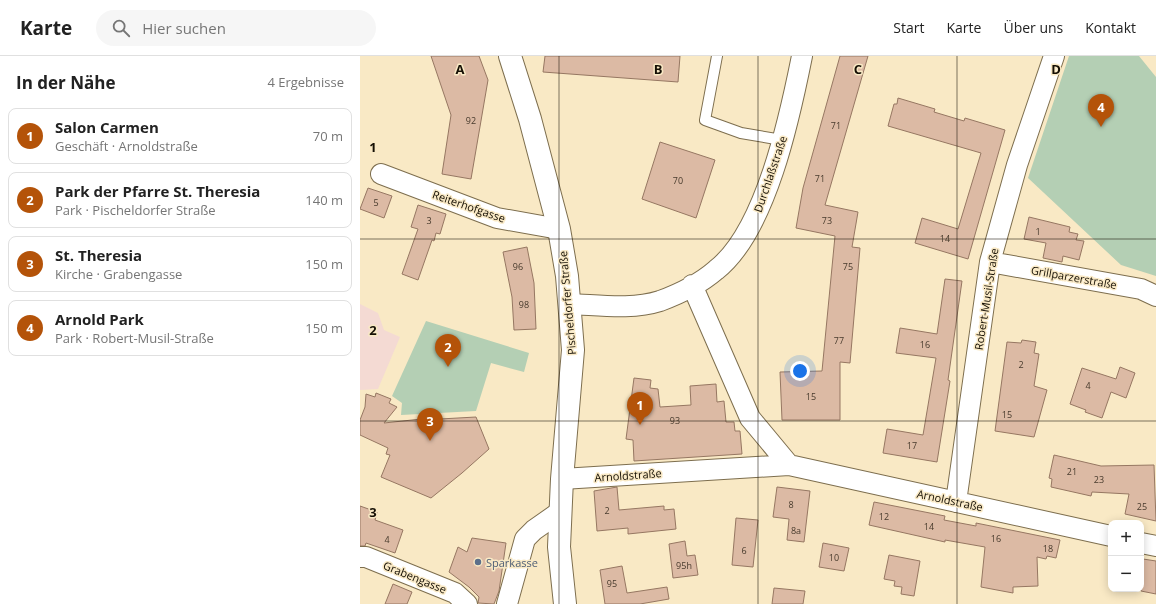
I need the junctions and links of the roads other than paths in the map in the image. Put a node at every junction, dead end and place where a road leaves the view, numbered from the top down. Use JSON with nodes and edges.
{"nodes":[{"id":1,"x":510,"y":56,"type":"edge"},
{"id":2,"x":717,"y":56,"type":"edge"},
{"id":3,"x":802,"y":56,"type":"edge"},
{"id":4,"x":1054,"y":56,"type":"edge"},
{"id":5,"x":782,"y":140,"type":"junction"},
{"id":6,"x":381,"y":174,"type":"dead end"},
{"id":7,"x":559,"y":229,"type":"junction"},
{"id":8,"x":990,"y":262,"type":"junction"},
{"id":9,"x":692,"y":286,"type":"junction"},
{"id":10,"x":1156,"y":296,"type":"edge"},
{"id":11,"x":570,"y":304,"type":"junction"},
{"id":12,"x":789,"y":465,"type":"junction"},
{"id":13,"x":562,"y":479,"type":"junction"},
{"id":14,"x":956,"y":502,"type":"junction"},
{"id":15,"x":561,"y":511,"type":"junction"},
{"id":16,"x":1108,"y":535,"type":"edge"},
{"id":17,"x":1144,"y":544,"type":"edge"},
{"id":18,"x":1156,"y":546,"type":"edge"},
{"id":19,"x":360,"y":557,"type":"edge"},
{"id":20,"x":467,"y":604,"type":"edge"},
{"id":21,"x":507,"y":604,"type":"edge"},
{"id":22,"x":565,"y":604,"type":"edge"}],
"edges":[{"from":1,"to":7,"type":"main road","name":"Pischeldorfer Straße"},
{"from":2,"to":5,"type":"lane"},
{"from":3,"to":5,"type":"street","name":"Durchlaßstraße"},
{"from":4,"to":8,"type":"street","name":"Robert-Musil-Straße"},
{"from":5,"to":9,"type":"street","name":"Durchlaßstraße"},
{"from":6,"to":7,"type":"street","name":"Reiterhofgasse"},
{"from":7,"to":11,"type":"main road","name":"Pischeldorfer Straße"},
{"from":8,"to":10,"type":"street","name":"Grillparzerstraße"},
{"from":8,"to":14,"type":"street","name":"Robert-Musil-Straße"},
{"from":9,"to":11,"type":"street","name":"Durchlaßstraße"},
{"from":9,"to":12,"type":"street"},
{"from":11,"to":13,"type":"main road","name":"Pischeldorfer Straße"},
{"from":12,"to":13,"type":"street","name":"Arnoldstraße"},
{"from":12,"to":14,"type":"street","name":"Arnoldstraße"},
{"from":13,"to":15,"type":"main road","name":"Pischeldorfer Straße"},
{"from":14,"to":16,"type":"street","name":"Arnoldstraße"},
{"from":15,"to":21,"type":"street"},
{"from":15,"to":22,"type":"main road","name":"Pischeldorfer Straße"},
{"from":17,"to":18,"type":"street"},
{"from":19,"to":20,"type":"street","name":"Grabengasse"}]}
